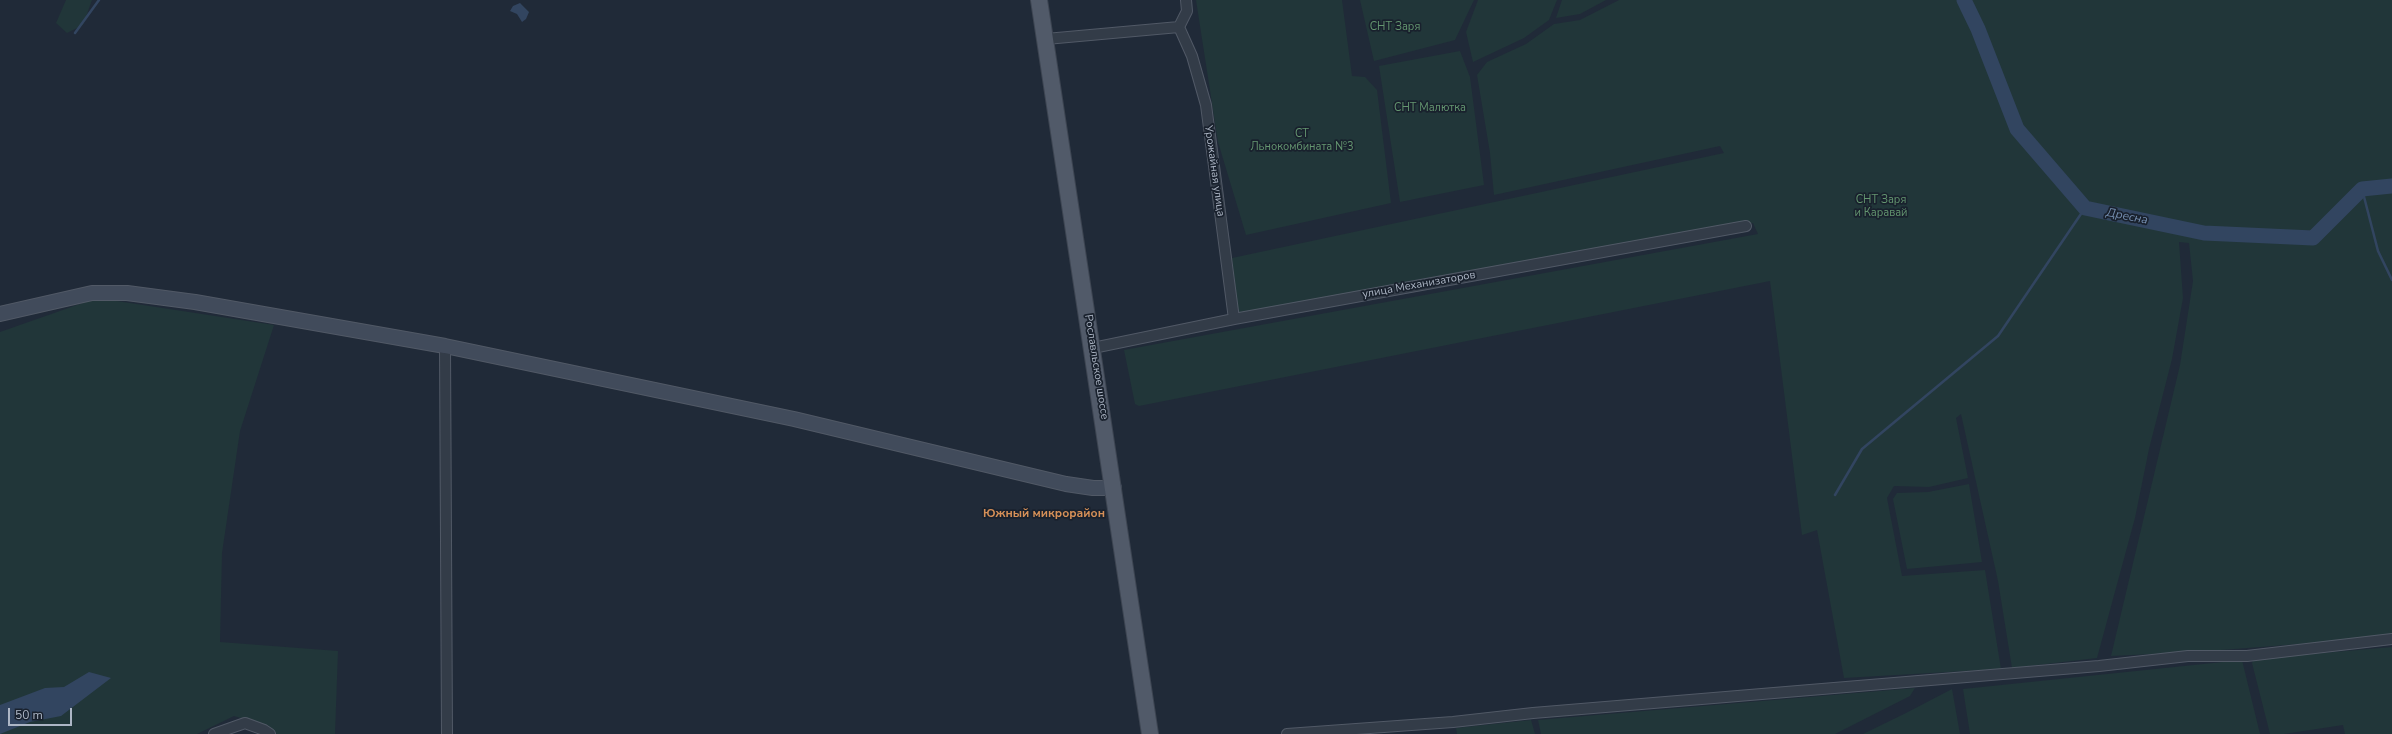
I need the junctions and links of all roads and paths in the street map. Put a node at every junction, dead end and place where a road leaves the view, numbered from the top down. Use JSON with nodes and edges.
{"nodes":[{"id":1,"x":1039,"y":0,"type":"edge"},
{"id":2,"x":1186,"y":0,"type":"edge"},
{"id":3,"x":1179,"y":27,"type":"junction"},
{"id":4,"x":1046,"y":39,"type":"junction"},
{"id":5,"x":1746,"y":226,"type":"dead end"},
{"id":6,"x":0,"y":314,"type":"edge"},
{"id":7,"x":1234,"y":319,"type":"junction"},
{"id":8,"x":444,"y":346,"type":"junction"},
{"id":9,"x":1093,"y":348,"type":"junction"},
{"id":10,"x":1114,"y":488,"type":"junction"},
{"id":11,"x":2392,"y":640,"type":"edge"},
{"id":12,"x":214,"y":734,"type":"edge"},
{"id":13,"x":270,"y":734,"type":"edge"},
{"id":14,"x":448,"y":734,"type":"edge"},
{"id":15,"x":1150,"y":734,"type":"edge"},
{"id":16,"x":1287,"y":734,"type":"edge"}],
"edges":[{"from":1,"to":4,"type":"main road","name":"Рославльское шоссе"},
{"from":2,"to":3,"type":"street"},
{"from":3,"to":4,"type":"street"},
{"from":3,"to":7,"type":"street","name":"Урожайная улица"},
{"from":4,"to":9,"type":"main road","name":"Рославльское шоссе"},
{"from":5,"to":7,"type":"street","name":"улица Механизаторов"},
{"from":6,"to":8,"type":"street"},
{"from":7,"to":9,"type":"street","name":"улица Механизаторов"},
{"from":8,"to":10,"type":"street"},
{"from":8,"to":14,"type":"street"},
{"from":9,"to":10,"type":"main road","name":"Рославльское шоссе"},
{"from":10,"to":15,"type":"main road","name":"Рославльское шоссе"},
{"from":11,"to":16,"type":"street"},
{"from":12,"to":13,"type":"street"}]}
